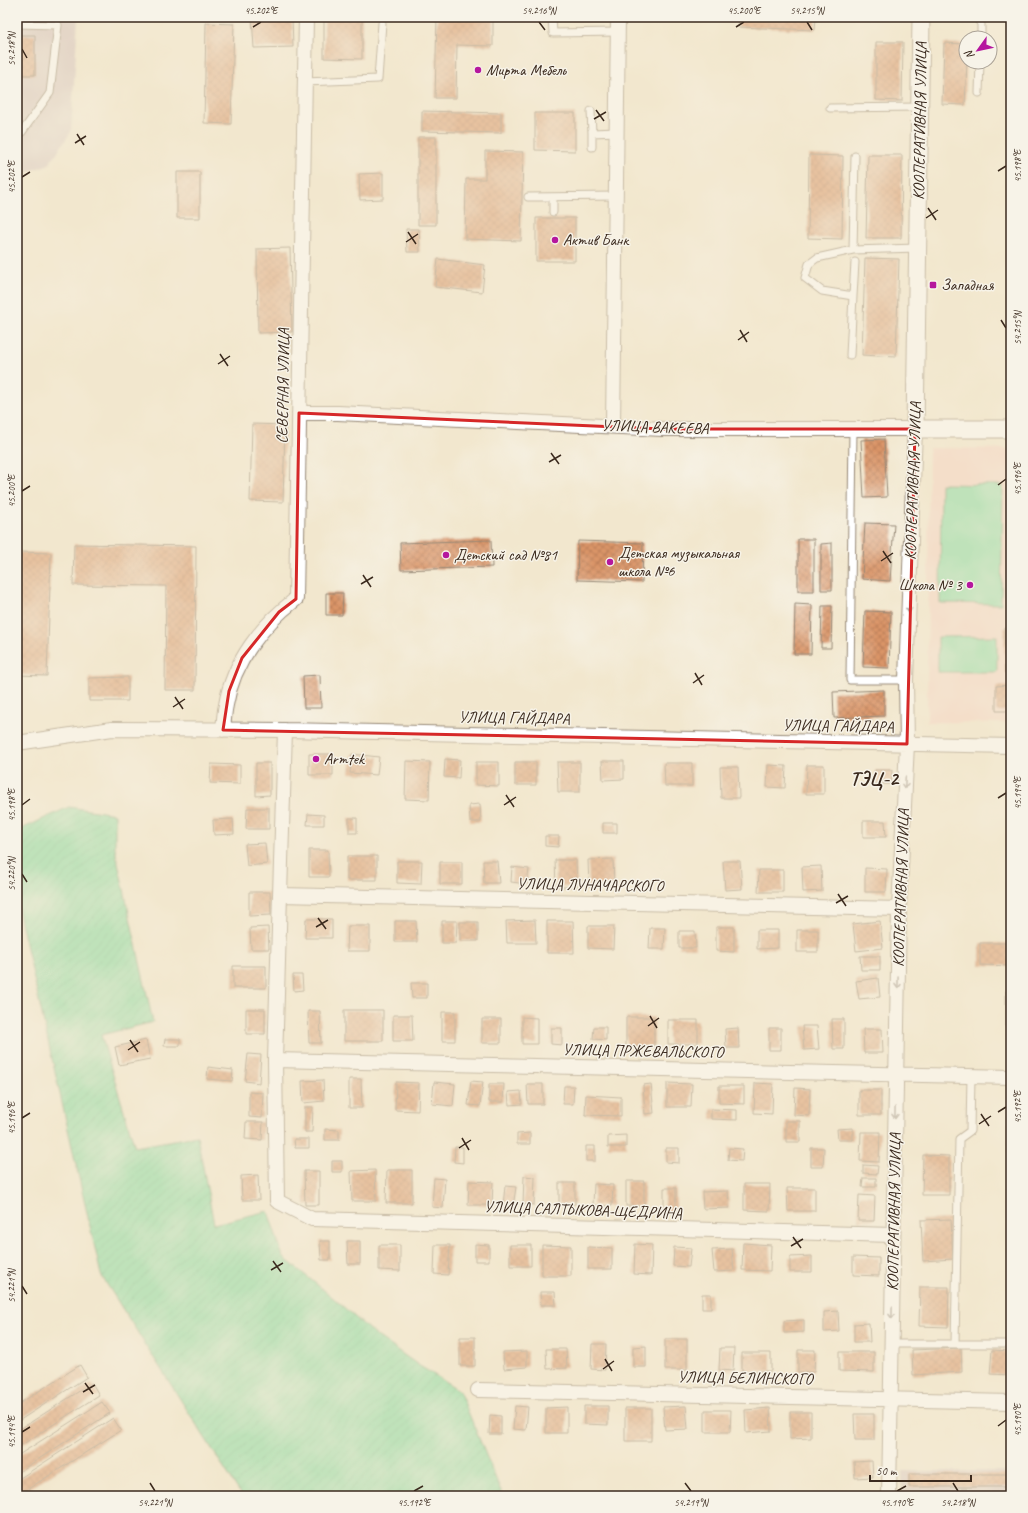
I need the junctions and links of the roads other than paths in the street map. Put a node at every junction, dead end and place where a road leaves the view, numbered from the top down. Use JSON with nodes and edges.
{"nodes":[{"id":1,"x":306,"y":17,"type":"edge"},
{"id":2,"x":552,"y":17,"type":"edge"},
{"id":3,"x":618,"y":17,"type":"edge"},
{"id":4,"x":921,"y":17,"type":"edge"},
{"id":5,"x":976,"y":17,"type":"edge"},
{"id":6,"x":382,"y":23,"type":"dead end"},
{"id":7,"x":17,"y":24,"type":"edge"},
{"id":8,"x":981,"y":30,"type":"edge"},
{"id":9,"x":618,"y":32,"type":"junction"},
{"id":10,"x":980,"y":70,"type":"edge"},
{"id":11,"x":305,"y":82,"type":"junction"},
{"id":12,"x":980,"y":93,"type":"dead end"},
{"id":13,"x":920,"y":107,"type":"junction"},
{"id":14,"x":830,"y":108,"type":"dead end"},
{"id":15,"x":591,"y":111,"type":"dead end"},
{"id":16,"x":617,"y":132,"type":"junction"},
{"id":17,"x":592,"y":133,"type":"junction"},
{"id":18,"x":17,"y":134,"type":"edge"},
{"id":19,"x":592,"y":147,"type":"dead end"},
{"id":20,"x":855,"y":156,"type":"dead end"},
{"id":21,"x":616,"y":196,"type":"junction"},
{"id":22,"x":528,"y":197,"type":"dead end"},
{"id":23,"x":553,"y":197,"type":"junction"},
{"id":24,"x":553,"y":212,"type":"dead end"},
{"id":25,"x":918,"y":248,"type":"junction"},
{"id":26,"x":853,"y":250,"type":"junction"},
{"id":27,"x":855,"y":262,"type":"dead end"},
{"id":28,"x":853,"y":296,"type":"junction"},
{"id":29,"x":850,"y":355,"type":"dead end"},
{"id":30,"x":300,"y":413,"type":"junction"},
{"id":31,"x":613,"y":426,"type":"junction"},
{"id":32,"x":853,"y":428,"type":"junction"},
{"id":33,"x":915,"y":428,"type":"junction"},
{"id":34,"x":1011,"y":430,"type":"edge"},
{"id":35,"x":906,"y":680,"type":"junction"},
{"id":36,"x":223,"y":730,"type":"junction"},
{"id":37,"x":285,"y":730,"type":"junction"},
{"id":38,"x":17,"y":743,"type":"edge"},
{"id":39,"x":907,"y":744,"type":"junction"},
{"id":40,"x":1011,"y":746,"type":"edge"},
{"id":41,"x":280,"y":895,"type":"junction"},
{"id":42,"x":899,"y":909,"type":"junction"},
{"id":43,"x":275,"y":1060,"type":"junction"},
{"id":44,"x":896,"y":1074,"type":"junction"},
{"id":45,"x":971,"y":1076,"type":"junction"},
{"id":46,"x":1011,"y":1077,"type":"edge"},
{"id":47,"x":893,"y":1235,"type":"junction"},
{"id":48,"x":891,"y":1344,"type":"junction"},
{"id":49,"x":955,"y":1344,"type":"junction"},
{"id":50,"x":1011,"y":1344,"type":"edge"},
{"id":51,"x":478,"y":1390,"type":"dead end"},
{"id":52,"x":890,"y":1398,"type":"junction"},
{"id":53,"x":1011,"y":1402,"type":"edge"},
{"id":54,"x":888,"y":1496,"type":"edge"}],
"edges":[{"from":1,"to":11,"type":"street","name":"СЕВЕРНАЯ УЛИЦА"},
{"from":2,"to":9,"type":"lane"},
{"from":3,"to":9,"type":"street"},
{"from":4,"to":13,"type":"street","name":"КООПЕРАТИВНАЯ УЛИЦА"},
{"from":5,"to":8,"type":"lane"},
{"from":6,"to":11,"type":"lane"},
{"from":7,"to":18,"type":"lane"},
{"from":9,"to":16,"type":"street"},
{"from":10,"to":12,"type":"lane"},
{"from":11,"to":30,"type":"street","name":"СЕВЕРНАЯ УЛИЦА"},
{"from":13,"to":14,"type":"lane"},
{"from":13,"to":25,"type":"street","name":"КООПЕРАТИВНАЯ УЛИЦА"},
{"from":15,"to":17,"type":"lane"},
{"from":16,"to":17,"type":"lane"},
{"from":16,"to":21,"type":"street"},
{"from":17,"to":19,"type":"lane"},
{"from":20,"to":26,"type":"lane"},
{"from":21,"to":23,"type":"lane"},
{"from":21,"to":31,"type":"street"},
{"from":22,"to":23,"type":"lane"},
{"from":23,"to":24,"type":"lane"},
{"from":25,"to":26,"type":"lane"},
{"from":25,"to":33,"type":"street","name":"КООПЕРАТИВНАЯ УЛИЦА"},
{"from":26,"to":28,"type":"lane"},
{"from":27,"to":28,"type":"lane"},
{"from":28,"to":29,"type":"lane"},
{"from":30,"to":31,"type":"street","name":"УЛИЦА ВАКЕЕВА"},
{"from":30,"to":36,"type":"street","name":"СЕВЕРНАЯ УЛИЦА"},
{"from":31,"to":32,"type":"street","name":"УЛИЦА ВАКЕЕВА"},
{"from":32,"to":33,"type":"street","name":"УЛИЦА ВАКЕЕВА"},
{"from":32,"to":35,"type":"lane"},
{"from":33,"to":34,"type":"street","name":"УЛИЦА ВАКЕЕВА"},
{"from":33,"to":35,"type":"street","name":"КООПЕРАТИВНАЯ УЛИЦА","one_way":true},
{"from":35,"to":39,"type":"street","name":"КООПЕРАТИВНАЯ УЛИЦА"},
{"from":36,"to":37,"type":"street","name":"УЛИЦА ГАЙДАРА"},
{"from":36,"to":38,"type":"street","name":"УЛИЦА ГАЙДАРА"},
{"from":37,"to":39,"type":"street","name":"УЛИЦА ГАЙДАРА"},
{"from":37,"to":41,"type":"street"},
{"from":39,"to":40,"type":"street","name":"УЛИЦА ГАЙДАРА"},
{"from":39,"to":42,"type":"street","name":"КООПЕРАТИВНАЯ УЛИЦА","one_way":true},
{"from":41,"to":42,"type":"street","name":"УЛИЦА ЛУНАЧАРСКОГО"},
{"from":41,"to":43,"type":"street"},
{"from":42,"to":44,"type":"street","name":"КООПЕРАТИВНАЯ УЛИЦА","one_way":true},
{"from":43,"to":44,"type":"street","name":"УЛИЦА ПРЖЕВАЛЬСКОГО"},
{"from":43,"to":47,"type":"street","name":"УЛИЦА САЛТЫКОВА-ЩЕДРИНА"},
{"from":44,"to":45,"type":"street","name":"УЛИЦА ПРЖЕВАЛЬСКОГО"},
{"from":44,"to":47,"type":"street","name":"КООПЕРАТИВНАЯ УЛИЦА","one_way":true},
{"from":45,"to":46,"type":"street","name":"УЛИЦА ПРЖЕВАЛЬСКОГО"},
{"from":45,"to":49,"type":"lane"},
{"from":47,"to":48,"type":"street","name":"КООПЕРАТИВНАЯ УЛИЦА","one_way":true},
{"from":48,"to":49,"type":"lane"},
{"from":48,"to":52,"type":"street","name":"КООПЕРАТИВНАЯ УЛИЦА"},
{"from":49,"to":50,"type":"lane"},
{"from":51,"to":52,"type":"street","name":"УЛИЦА БЕЛИНСКОГО"},
{"from":52,"to":53,"type":"street","name":"УЛИЦА БЕЛИНСКОГО"},
{"from":52,"to":54,"type":"street","name":"КООПЕРАТИВНАЯ УЛИЦА"}]}
